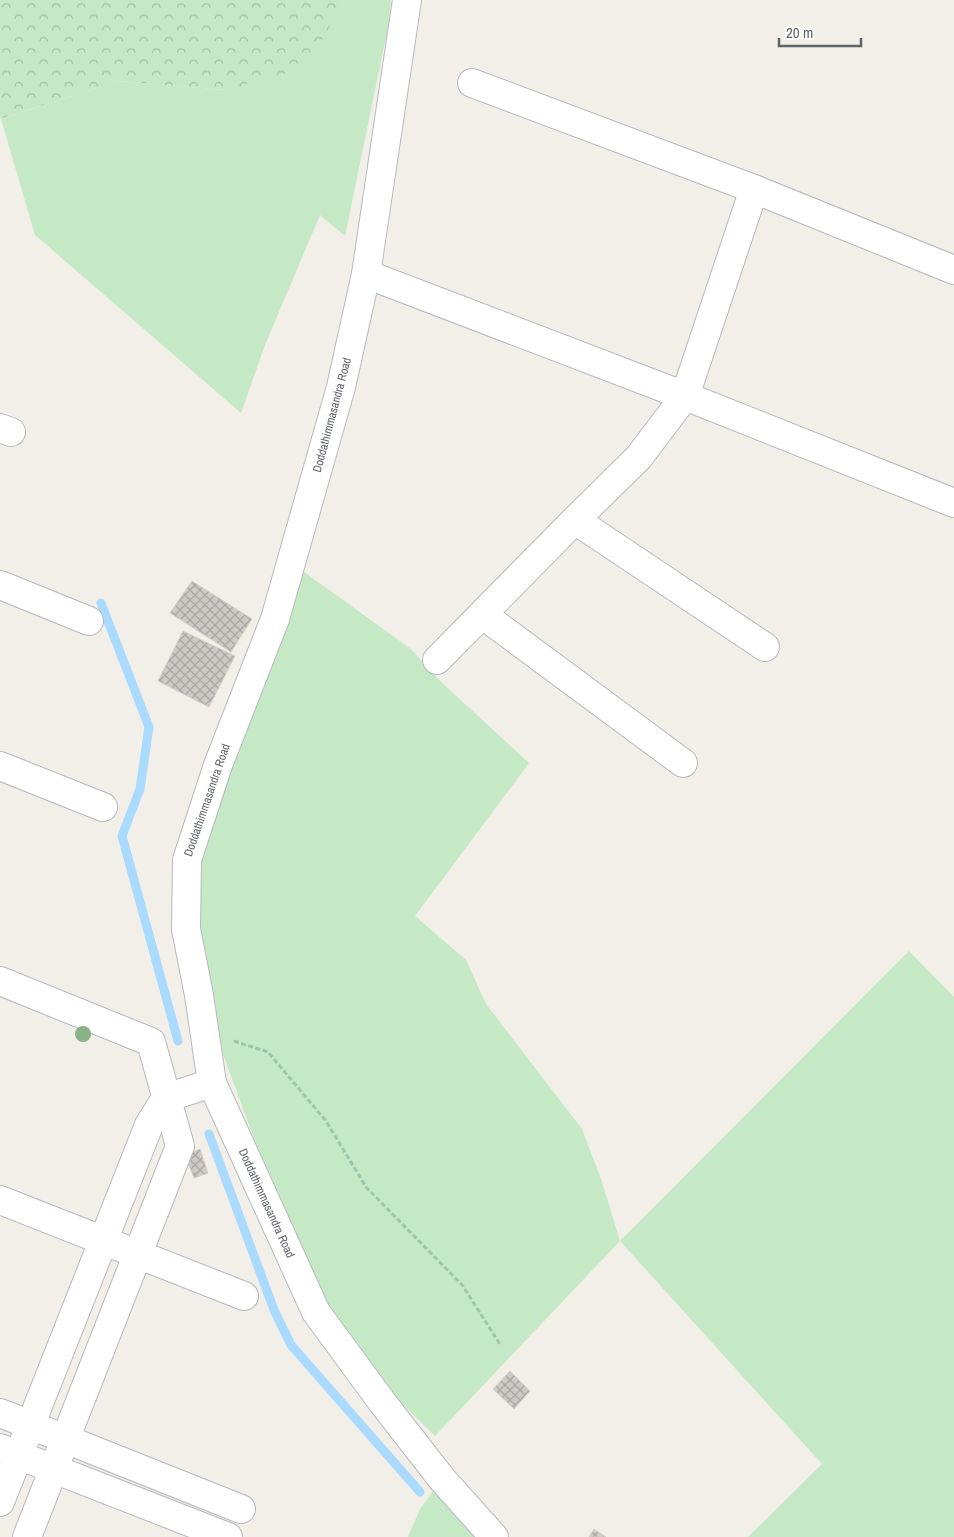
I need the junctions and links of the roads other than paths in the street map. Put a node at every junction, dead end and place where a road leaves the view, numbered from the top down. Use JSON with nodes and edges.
{"nodes":[{"id":1,"x":407,"y":0,"type":"edge"},
{"id":2,"x":472,"y":83,"type":"dead end"},
{"id":3,"x":754,"y":189,"type":"junction"},
{"id":4,"x":954,"y":270,"type":"edge"},
{"id":5,"x":366,"y":274,"type":"junction"},
{"id":6,"x":685,"y":396,"type":"junction"},
{"id":7,"x":954,"y":503,"type":"edge"},
{"id":8,"x":575,"y":520,"type":"junction"},
{"id":9,"x":0,"y":585,"type":"edge"},
{"id":10,"x":483,"y":615,"type":"junction"},
{"id":11,"x":89,"y":621,"type":"dead end"},
{"id":12,"x":765,"y":647,"type":"dead end"},
{"id":13,"x":437,"y":660,"type":"dead end"},
{"id":14,"x":683,"y":763,"type":"dead end"},
{"id":15,"x":0,"y":766,"type":"edge"},
{"id":16,"x":103,"y":807,"type":"dead end"},
{"id":17,"x":0,"y":981,"type":"edge"},
{"id":18,"x":212,"y":1083,"type":"junction"},
{"id":19,"x":166,"y":1098,"type":"junction"},
{"id":20,"x":0,"y":1200,"type":"edge"},
{"id":21,"x":104,"y":1242,"type":"junction"},
{"id":22,"x":137,"y":1255,"type":"junction"},
{"id":23,"x":244,"y":1296,"type":"dead end"},
{"id":24,"x":0,"y":1414,"type":"edge"},
{"id":25,"x":30,"y":1426,"type":"junction"},
{"id":26,"x":65,"y":1439,"type":"junction"},
{"id":27,"x":9,"y":1452,"type":"edge"},
{"id":28,"x":54,"y":1469,"type":"junction"},
{"id":29,"x":0,"y":1502,"type":"edge"},
{"id":30,"x":241,"y":1509,"type":"dead end"},
{"id":31,"x":27,"y":1537,"type":"edge"},
{"id":32,"x":228,"y":1537,"type":"edge"},
{"id":33,"x":494,"y":1537,"type":"edge"}],
"edges":[{"from":1,"to":5,"type":"street","name":"Doddathimmasandra Road"},
{"from":2,"to":3,"type":"street"},
{"from":3,"to":4,"type":"street"},
{"from":3,"to":6,"type":"street"},
{"from":5,"to":6,"type":"street"},
{"from":5,"to":18,"type":"street","name":"Doddathimmasandra Road"},
{"from":6,"to":7,"type":"street"},
{"from":6,"to":8,"type":"street"},
{"from":8,"to":10,"type":"street"},
{"from":8,"to":12,"type":"street"},
{"from":9,"to":11,"type":"street"},
{"from":10,"to":13,"type":"street"},
{"from":10,"to":14,"type":"street"},
{"from":15,"to":16,"type":"street"},
{"from":17,"to":19,"type":"street"},
{"from":18,"to":19,"type":"street"},
{"from":18,"to":33,"type":"street","name":"Doddathimmasandra Road"},
{"from":19,"to":21,"type":"street"},
{"from":19,"to":22,"type":"street"},
{"from":20,"to":21,"type":"street"},
{"from":21,"to":22,"type":"street"},
{"from":21,"to":25,"type":"street"},
{"from":22,"to":23,"type":"street"},
{"from":22,"to":26,"type":"street"},
{"from":24,"to":25,"type":"street"},
{"from":25,"to":26,"type":"street"},
{"from":25,"to":27,"type":"street"},
{"from":26,"to":28,"type":"street"},
{"from":26,"to":30,"type":"street"},
{"from":27,"to":28,"type":"street"},
{"from":27,"to":29,"type":"street"},
{"from":28,"to":31,"type":"street"},
{"from":28,"to":32,"type":"street"}]}
